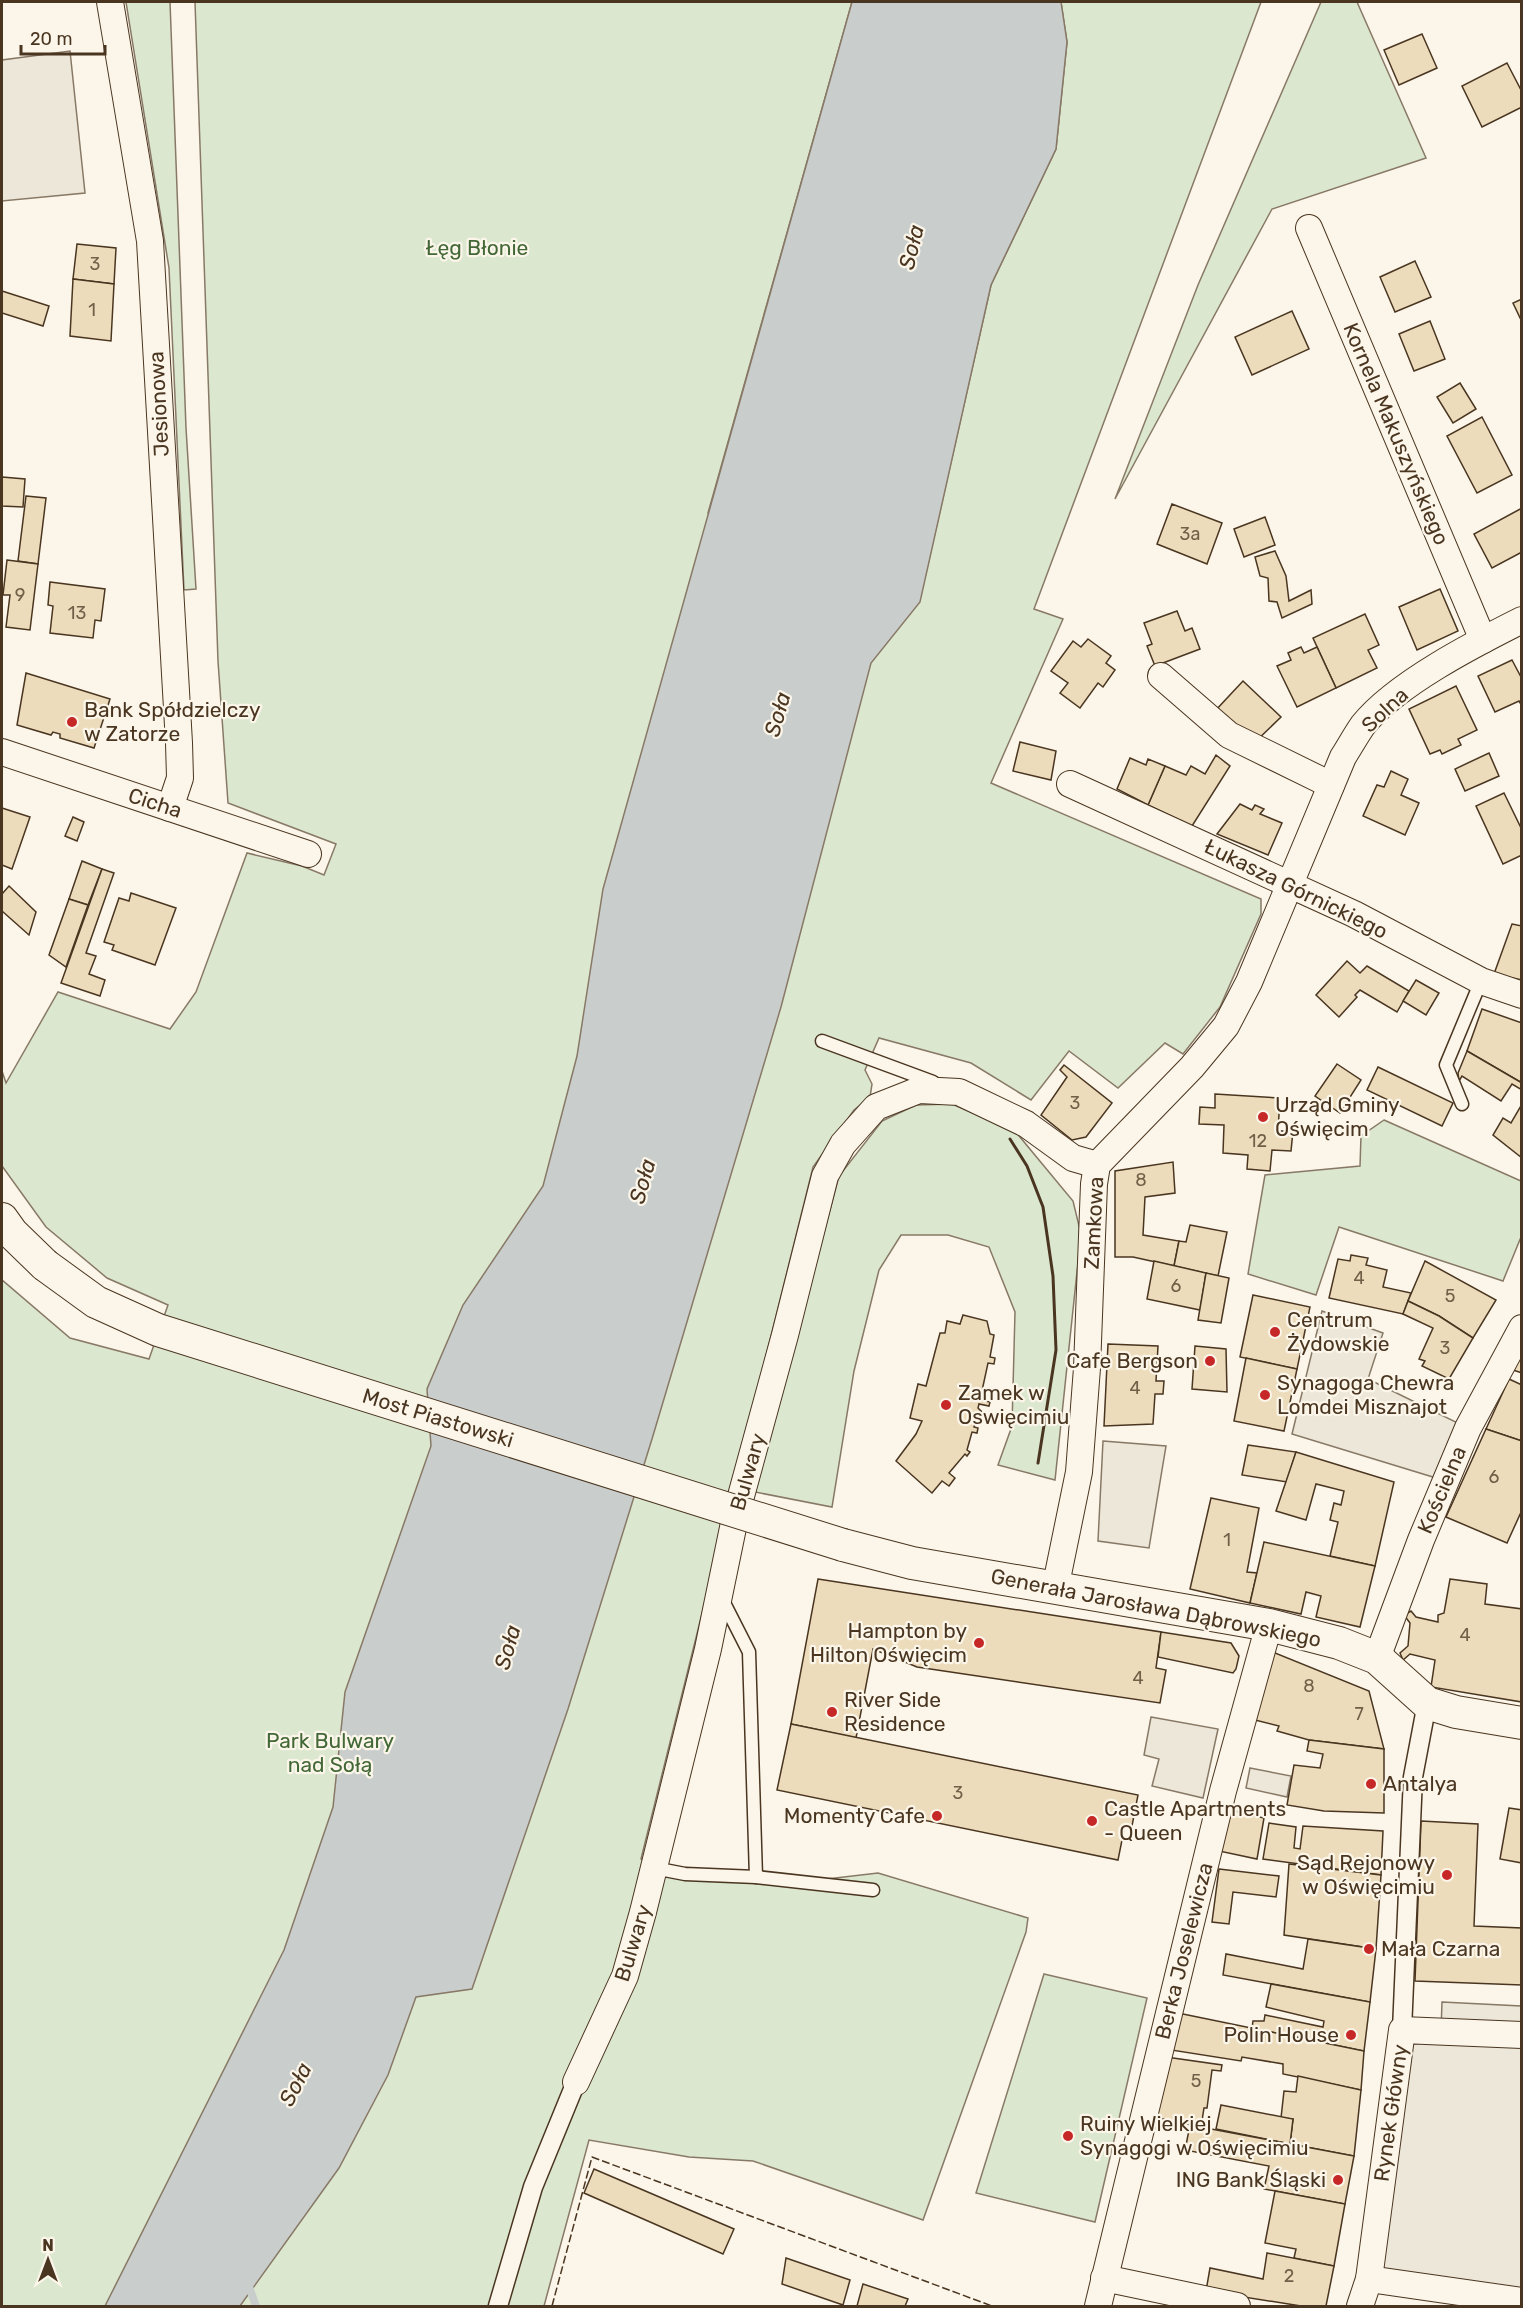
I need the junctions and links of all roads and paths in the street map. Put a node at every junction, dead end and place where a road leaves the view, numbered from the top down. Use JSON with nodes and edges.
{"nodes":[{"id":1,"x":110,"y":2,"type":"edge"},
{"id":2,"x":1308,"y":228,"type":"dead end"},
{"id":3,"x":1521,"y":620,"type":"edge"},
{"id":4,"x":1483,"y":640,"type":"junction"},
{"id":5,"x":1161,"y":676,"type":"dead end"},
{"id":6,"x":2,"y":752,"type":"edge"},
{"id":7,"x":1070,"y":784,"type":"dead end"},
{"id":8,"x":1331,"y":785,"type":"junction"},
{"id":9,"x":170,"y":808,"type":"junction"},
{"id":10,"x":308,"y":854,"type":"dead end"},
{"id":11,"x":1289,"y":883,"type":"junction"},
{"id":12,"x":1481,"y":981,"type":"junction"},
{"id":13,"x":1521,"y":995,"type":"edge"},
{"id":14,"x":822,"y":1041,"type":"dead end"},
{"id":15,"x":959,"y":1092,"type":"junction"},
{"id":16,"x":1462,"y":1104,"type":"dead end"},
{"id":17,"x":1097,"y":1165,"type":"junction"},
{"id":18,"x":2,"y":1219,"type":"edge"},
{"id":19,"x":1521,"y":1328,"type":"edge"},
{"id":20,"x":843,"y":1545,"type":"joint"},
{"id":21,"x":1055,"y":1589,"type":"junction"},
{"id":22,"x":720,"y":1595,"type":"junction"},
{"id":23,"x":1269,"y":1625,"type":"junction"},
{"id":24,"x":1377,"y":1658,"type":"junction"},
{"id":25,"x":1427,"y":1703,"type":"junction"},
{"id":26,"x":1521,"y":1723,"type":"edge"},
{"id":27,"x":654,"y":1868,"type":"junction"},
{"id":28,"x":756,"y":1877,"type":"junction"},
{"id":29,"x":873,"y":1890,"type":"dead end"},
{"id":30,"x":1402,"y":2030,"type":"junction"},
{"id":31,"x":1521,"y":2035,"type":"edge"},
{"id":32,"x":576,"y":2082,"type":"joint"},
{"id":33,"x":1104,"y":2278,"type":"junction"},
{"id":34,"x":1369,"y":2278,"type":"junction"},
{"id":35,"x":1521,"y":2301,"type":"edge"},
{"id":36,"x":498,"y":2307,"type":"edge"},
{"id":37,"x":1098,"y":2307,"type":"edge"},
{"id":38,"x":1238,"y":2307,"type":"edge"},
{"id":39,"x":1360,"y":2307,"type":"edge"}],
"edges":[{"from":1,"to":9,"type":"street","name":"Jesionowa"},
{"from":2,"to":4,"type":"street","name":"Kornela Makuszyńskiego"},
{"from":3,"to":4,"type":"street","name":"Solna"},
{"from":4,"to":8,"type":"street","name":"Solna"},
{"from":5,"to":8,"type":"street"},
{"from":6,"to":9,"type":"street","name":"Cicha"},
{"from":7,"to":11,"type":"street","name":"Łukasza Górnickiego"},
{"from":8,"to":11,"type":"street","name":"Solna"},
{"from":9,"to":10,"type":"street","name":"Cicha"},
{"from":11,"to":12,"type":"street","name":"Łukasza Górnickiego"},
{"from":11,"to":17,"type":"street","name":"Zamkowa"},
{"from":12,"to":13,"type":"street","name":"Łukasza Górnickiego"},
{"from":12,"to":16,"type":"lane"},
{"from":14,"to":15,"type":"lane"},
{"from":15,"to":17,"type":"street","name":"Bulwary"},
{"from":15,"to":22,"type":"street","name":"Bulwary"},
{"from":17,"to":21,"type":"street","name":"Zamkowa"},
{"from":18,"to":20,"type":"street","name":"Most Piastowski","bridge":true},
{"from":19,"to":24,"type":"street","name":"Kościelna"},
{"from":20,"to":21,"type":"street","name":"Generała Jarosława Dąbrowskiego"},
{"from":21,"to":23,"type":"street","name":"Generała Jarosława Dąbrowskiego"},
{"from":22,"to":27,"type":"street","name":"Bulwary"},
{"from":22,"to":28,"type":"lane"},
{"from":23,"to":24,"type":"street","name":"Generała Jarosława Dąbrowskiego"},
{"from":23,"to":33,"type":"street","name":"Berka Joselewicza"},
{"from":24,"to":25,"type":"street","name":"Generała Jarosława Dąbrowskiego"},
{"from":25,"to":26,"type":"street","name":"Generała Jarosława Dąbrowskiego"},
{"from":25,"to":30,"type":"street"},
{"from":27,"to":28,"type":"lane"},
{"from":27,"to":32,"type":"street","name":"Bulwary"},
{"from":28,"to":29,"type":"lane"},
{"from":30,"to":31,"type":"street","name":"Rynek Główny"},
{"from":30,"to":34,"type":"street","name":"Rynek Główny"},
{"from":32,"to":36,"type":"street"},
{"from":33,"to":37,"type":"street","name":"Berka Joselewicza"},
{"from":33,"to":38,"type":"street"},
{"from":34,"to":35,"type":"street"},
{"from":34,"to":39,"type":"street","name":"Rynek Główny"}]}
